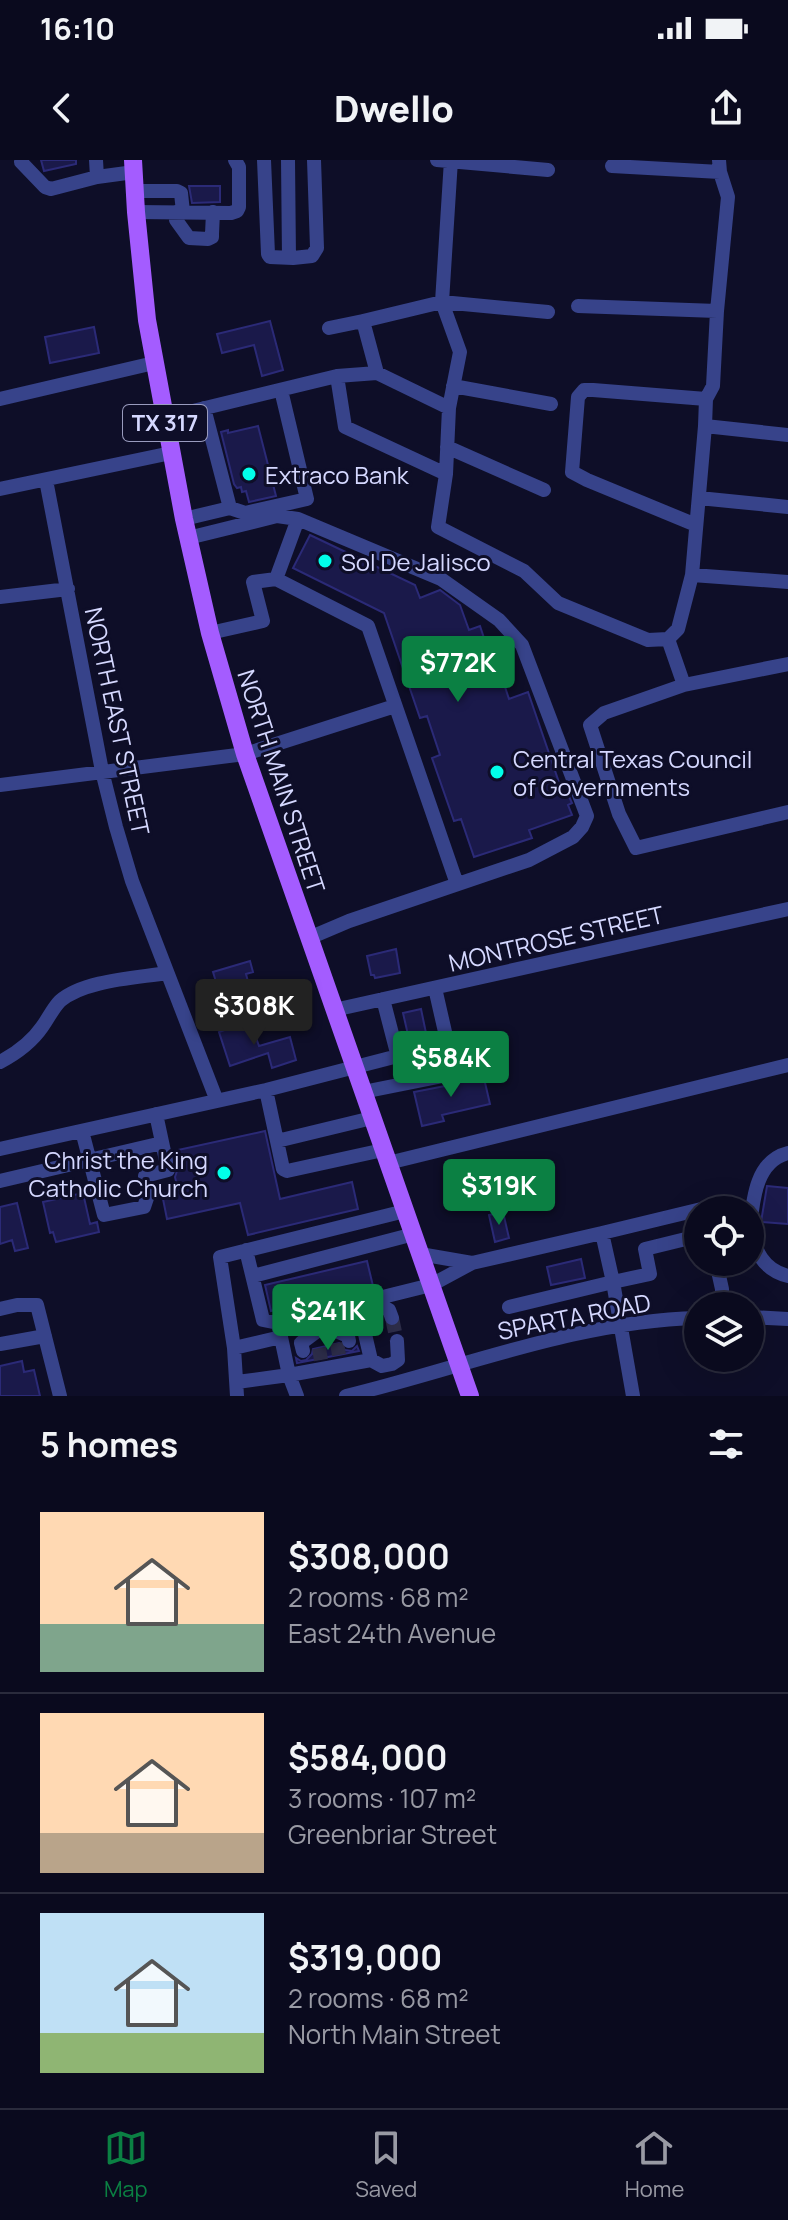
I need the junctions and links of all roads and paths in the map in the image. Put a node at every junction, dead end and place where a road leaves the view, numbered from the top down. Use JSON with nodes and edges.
{"nodes":[{"id":1,"x":96,"y":160,"type":"edge"},
{"id":2,"x":235,"y":160,"type":"edge"},
{"id":3,"x":264,"y":160,"type":"edge"},
{"id":4,"x":288,"y":160,"type":"edge"},
{"id":5,"x":314,"y":160,"type":"edge"},
{"id":6,"x":446,"y":160,"type":"edge"},
{"id":7,"x":21,"y":162,"type":"edge"},
{"id":8,"x":134,"y":166,"type":"edge"},
{"id":9,"x":612,"y":166,"type":"dead end"},
{"id":10,"x":720,"y":166,"type":"edge"},
{"id":11,"x":548,"y":170,"type":"dead end"},
{"id":12,"x":97,"y":177,"type":"junction"},
{"id":13,"x":135,"y":191,"type":"junction"},
{"id":14,"x":136,"y":212,"type":"junction"},
{"id":15,"x":179,"y":212,"type":"junction"},
{"id":16,"x":213,"y":212,"type":"junction"},
{"id":17,"x":289,"y":258,"type":"junction"},
{"id":18,"x":442,"y":302,"type":"junction"},
{"id":19,"x":578,"y":306,"type":"dead end"},
{"id":20,"x":717,"y":311,"type":"junction"},
{"id":21,"x":548,"y":312,"type":"dead end"},
{"id":22,"x":363,"y":321,"type":"junction"},
{"id":23,"x":329,"y":328,"type":"dead end"},
{"id":24,"x":154,"y":363,"type":"junction"},
{"id":25,"x":377,"y":373,"type":"junction"},
{"id":26,"x":337,"y":376,"type":"junction"},
{"id":27,"x":453,"y":386,"type":"junction"},
{"id":28,"x":281,"y":390,"type":"junction"},
{"id":29,"x":0,"y":399,"type":"edge"},
{"id":30,"x":706,"y":399,"type":"junction"},
{"id":31,"x":551,"y":404,"type":"dead end"},
{"id":32,"x":204,"y":408,"type":"junction"},
{"id":33,"x":449,"y":408,"type":"junction"},
{"id":34,"x":164,"y":418,"type":"junction"},
{"id":35,"x":705,"y":426,"type":"junction"},
{"id":36,"x":788,"y":435,"type":"edge"},
{"id":37,"x":447,"y":447,"type":"junction"},
{"id":38,"x":171,"y":453,"type":"junction"},
{"id":39,"x":446,"y":474,"type":"junction"},
{"id":40,"x":46,"y":480,"type":"junction"},
{"id":41,"x":0,"y":489,"type":"edge"},
{"id":42,"x":544,"y":490,"type":"dead end"},
{"id":43,"x":699,"y":498,"type":"junction"},
{"id":44,"x":788,"y":507,"type":"edge"},
{"id":45,"x":230,"y":508,"type":"junction"},
{"id":46,"x":184,"y":519,"type":"junction"},
{"id":47,"x":298,"y":519,"type":"junction"},
{"id":48,"x":696,"y":525,"type":"junction"},
{"id":49,"x":188,"y":538,"type":"junction"},
{"id":50,"x":692,"y":575,"type":"junction"},
{"id":51,"x":276,"y":579,"type":"junction"},
{"id":52,"x":788,"y":582,"type":"edge"},
{"id":53,"x":68,"y":589,"type":"junction"},
{"id":54,"x":0,"y":597,"type":"edge"},
{"id":55,"x":210,"y":633,"type":"junction"},
{"id":56,"x":668,"y":639,"type":"junction"},
{"id":57,"x":788,"y":664,"type":"edge"},
{"id":58,"x":684,"y":685,"type":"junction"},
{"id":59,"x":395,"y":706,"type":"junction"},
{"id":60,"x":245,"y":754,"type":"junction"},
{"id":61,"x":102,"y":771,"type":"junction"},
{"id":62,"x":0,"y":785,"type":"edge"},
{"id":63,"x":788,"y":812,"type":"edge"},
{"id":64,"x":457,"y":884,"type":"junction"},
{"id":65,"x":788,"y":909,"type":"edge"},
{"id":66,"x":309,"y":938,"type":"junction"},
{"id":67,"x":167,"y":973,"type":"junction"},
{"id":68,"x":435,"y":988,"type":"junction"},
{"id":69,"x":383,"y":999,"type":"junction"},
{"id":70,"x":334,"y":1010,"type":"junction"},
{"id":71,"x":394,"y":1057,"type":"junction"},
{"id":72,"x":0,"y":1062,"type":"edge"},
{"id":73,"x":788,"y":1065,"type":"edge"},
{"id":74,"x":354,"y":1067,"type":"junction"},
{"id":75,"x":402,"y":1085,"type":"junction"},
{"id":76,"x":266,"y":1090,"type":"junction"},
{"id":77,"x":363,"y":1092,"type":"junction"},
{"id":78,"x":217,"y":1101,"type":"junction"},
{"id":79,"x":156,"y":1114,"type":"junction"},
{"id":80,"x":372,"y":1118,"type":"junction"},
{"id":81,"x":82,"y":1131,"type":"junction"},
{"id":82,"x":277,"y":1141,"type":"junction"},
{"id":83,"x":162,"y":1143,"type":"junction"},
{"id":84,"x":0,"y":1149,"type":"edge"},
{"id":85,"x":788,"y":1153,"type":"edge"},
{"id":86,"x":386,"y":1156,"type":"junction"},
{"id":87,"x":89,"y":1159,"type":"junction"},
{"id":88,"x":0,"y":1181,"type":"edge"},
{"id":89,"x":753,"y":1196,"type":"edge"},
{"id":90,"x":405,"y":1211,"type":"junction"},
{"id":91,"x":684,"y":1213,"type":"edge"},
{"id":92,"x":602,"y":1233,"type":"junction"},
{"id":93,"x":414,"y":1234,"type":"junction"},
{"id":94,"x":684,"y":1239,"type":"edge"},
{"id":95,"x":246,"y":1250,"type":"junction"},
{"id":96,"x":420,"y":1254,"type":"junction"},
{"id":97,"x":764,"y":1262,"type":"edge"},
{"id":98,"x":472,"y":1263,"type":"junction"},
{"id":99,"x":253,"y":1276,"type":"junction"},
{"id":100,"x":788,"y":1276,"type":"edge"},
{"id":101,"x":613,"y":1282,"type":"junction"},
{"id":102,"x":431,"y":1285,"type":"junction"},
{"id":103,"x":509,"y":1307,"type":"dead end"},
{"id":104,"x":359,"y":1308,"type":"junction"},
{"id":105,"x":0,"y":1309,"type":"edge"},
{"id":106,"x":392,"y":1318,"type":"dead end"},
{"id":107,"x":764,"y":1318,"type":"edge"},
{"id":108,"x":684,"y":1319,"type":"edge"},
{"id":109,"x":788,"y":1319,"type":"edge"},
{"id":110,"x":619,"y":1326,"type":"junction"},
{"id":111,"x":280,"y":1330,"type":"junction"},
{"id":112,"x":45,"y":1336,"type":"junction"},
{"id":113,"x":397,"y":1341,"type":"dead end"},
{"id":114,"x":0,"y":1344,"type":"edge"},
{"id":115,"x":234,"y":1348,"type":"junction"},
{"id":116,"x":328,"y":1349,"type":"junction"},
{"id":117,"x":371,"y":1360,"type":"junction"},
{"id":118,"x":459,"y":1364,"type":"junction"},
{"id":119,"x":289,"y":1375,"type":"junction"},
{"id":120,"x":237,"y":1389,"type":"edge"},
{"id":121,"x":60,"y":1396,"type":"edge"},
{"id":122,"x":297,"y":1396,"type":"edge"},
{"id":123,"x":346,"y":1396,"type":"edge"},
{"id":124,"x":470,"y":1396,"type":"edge"},
{"id":125,"x":633,"y":1396,"type":"edge"}],
"edges":[{"from":1,"to":12,"type":"street"},
{"from":2,"to":16,"type":"street"},
{"from":3,"to":17,"type":"street"},
{"from":4,"to":17,"type":"street"},
{"from":5,"to":17,"type":"street"},
{"from":6,"to":11,"type":"street"},
{"from":6,"to":18,"type":"street"},
{"from":7,"to":12,"type":"street"},
{"from":8,"to":12,"type":"street"},
{"from":8,"to":13,"type":"main road","name":"NORTH MAIN STREET","number":"TX 317"},
{"from":9,"to":10,"type":"street"},
{"from":10,"to":20,"type":"street"},
{"from":13,"to":14,"type":"main road","name":"NORTH MAIN STREET","number":"TX 317"},
{"from":13,"to":15,"type":"street"},
{"from":14,"to":15,"type":"street"},
{"from":14,"to":24,"type":"main road","name":"NORTH MAIN STREET","number":"TX 317"},
{"from":15,"to":16,"type":"street"},
{"from":15,"to":16,"type":"street"},
{"from":18,"to":21,"type":"street"},
{"from":18,"to":22,"type":"street"},
{"from":18,"to":27,"type":"street"},
{"from":19,"to":20,"type":"street"},
{"from":20,"to":30,"type":"street"},
{"from":22,"to":23,"type":"street"},
{"from":22,"to":25,"type":"street"},
{"from":24,"to":29,"type":"street"},
{"from":24,"to":34,"type":"main road","name":"NORTH MAIN STREET","number":"TX 317"},
{"from":25,"to":26,"type":"street"},
{"from":25,"to":33,"type":"street"},
{"from":26,"to":28,"type":"street"},
{"from":26,"to":39,"type":"street"},
{"from":27,"to":31,"type":"street"},
{"from":27,"to":33,"type":"street"},
{"from":28,"to":32,"type":"street"},
{"from":28,"to":45,"type":"street"},
{"from":30,"to":35,"type":"street"},
{"from":30,"to":48,"type":"street"},
{"from":32,"to":34,"type":"street"},
{"from":32,"to":45,"type":"street"},
{"from":33,"to":37,"type":"street"},
{"from":34,"to":38,"type":"main road","name":"NORTH MAIN STREET","number":"TX 317"},
{"from":35,"to":36,"type":"street"},
{"from":35,"to":43,"type":"street"},
{"from":37,"to":39,"type":"street"},
{"from":37,"to":42,"type":"street"},
{"from":38,"to":40,"type":"street"},
{"from":38,"to":46,"type":"main road","name":"NORTH MAIN STREET","number":"TX 317"},
{"from":39,"to":56,"type":"street"},
{"from":40,"to":41,"type":"street"},
{"from":40,"to":53,"type":"street","name":"NORTH EAST STREET"},
{"from":43,"to":44,"type":"street"},
{"from":43,"to":48,"type":"street"},
{"from":45,"to":46,"type":"street"},
{"from":46,"to":49,"type":"main road","name":"NORTH MAIN STREET","number":"TX 317"},
{"from":47,"to":49,"type":"street"},
{"from":47,"to":51,"type":"street"},
{"from":47,"to":64,"type":"street"},
{"from":48,"to":50,"type":"street"},
{"from":49,"to":55,"type":"main road","name":"NORTH MAIN STREET","number":"TX 317"},
{"from":50,"to":52,"type":"street"},
{"from":50,"to":56,"type":"street"},
{"from":51,"to":55,"type":"street"},
{"from":51,"to":59,"type":"street"},
{"from":53,"to":54,"type":"street"},
{"from":53,"to":61,"type":"street","name":"NORTH EAST STREET"},
{"from":55,"to":60,"type":"main road","name":"NORTH MAIN STREET","number":"TX 317"},
{"from":56,"to":58,"type":"street"},
{"from":57,"to":58,"type":"street"},
{"from":58,"to":63,"type":"street"},
{"from":59,"to":60,"type":"street"},
{"from":59,"to":64,"type":"street"},
{"from":60,"to":61,"type":"street"},
{"from":60,"to":66,"type":"main road","name":"NORTH MAIN STREET","number":"TX 317"},
{"from":61,"to":62,"type":"street"},
{"from":61,"to":67,"type":"street","name":"NORTH EAST STREET"},
{"from":64,"to":66,"type":"street"},
{"from":65,"to":68,"type":"street","name":"MONTROSE STREET"},
{"from":66,"to":70,"type":"main road","name":"NORTH MAIN STREET","number":"TX 317"},
{"from":67,"to":72,"type":"street"},
{"from":67,"to":78,"type":"street","name":"NORTH EAST STREET"},
{"from":68,"to":69,"type":"street","name":"MONTROSE STREET"},
{"from":68,"to":75,"type":"street"},
{"from":69,"to":70,"type":"street","name":"MONTROSE STREET"},
{"from":69,"to":71,"type":"street"},
{"from":70,"to":74,"type":"main road","name":"NORTH MAIN STREET","number":"TX 317"},
{"from":71,"to":74,"type":"street"},
{"from":71,"to":75,"type":"street"},
{"from":73,"to":86,"type":"street"},
{"from":74,"to":76,"type":"street"},
{"from":74,"to":77,"type":"main road","name":"NORTH MAIN STREET","number":"TX 317"},
{"from":75,"to":77,"type":"street"},
{"from":76,"to":78,"type":"street"},
{"from":76,"to":82,"type":"street"},
{"from":77,"to":80,"type":"main road","name":"NORTH MAIN STREET","number":"TX 317"},
{"from":78,"to":79,"type":"street"},
{"from":79,"to":81,"type":"street"},
{"from":79,"to":83,"type":"street"},
{"from":80,"to":82,"type":"street"},
{"from":80,"to":86,"type":"main road","name":"NORTH MAIN STREET","number":"TX 317"},
{"from":81,"to":84,"type":"street"},
{"from":81,"to":87,"type":"street"},
{"from":82,"to":86,"type":"street"},
{"from":83,"to":87,"type":"street"},
{"from":83,"to":87,"type":"street"},
{"from":85,"to":89,"type":"street"},
{"from":86,"to":90,"type":"main road","name":"NORTH MAIN STREET","number":"TX 317"},
{"from":87,"to":88,"type":"street"},
{"from":90,"to":93,"type":"main road","name":"NORTH MAIN STREET","number":"TX 317"},
{"from":90,"to":95,"type":"street"},
{"from":91,"to":92,"type":"street"},
{"from":92,"to":98,"type":"street"},
{"from":92,"to":101,"type":"street"},
{"from":93,"to":96,"type":"main road","name":"NORTH MAIN STREET","number":"TX 317"},
{"from":93,"to":99,"type":"street"},
{"from":94,"to":101,"type":"street"},
{"from":95,"to":99,"type":"street"},
{"from":95,"to":115,"type":"street"},
{"from":96,"to":98,"type":"street"},
{"from":96,"to":102,"type":"main road","name":"NORTH MAIN STREET","number":"TX 317"},
{"from":97,"to":100,"type":"street"},
{"from":98,"to":102,"type":"street"},
{"from":99,"to":111,"type":"street"},
{"from":101,"to":103,"type":"street"},
{"from":101,"to":110,"type":"street"},
{"from":102,"to":104,"type":"street"},
{"from":102,"to":118,"type":"main road","name":"NORTH MAIN STREET","number":"TX 317"},
{"from":104,"to":106,"type":"street"},
{"from":104,"to":116,"type":"street"},
{"from":104,"to":117,"type":"street"},
{"from":105,"to":112,"type":"street"},
{"from":107,"to":109,"type":"street"},
{"from":108,"to":110,"type":"street","name":"SPARTA ROAD"},
{"from":110,"to":118,"type":"street","name":"SPARTA ROAD"},
{"from":110,"to":125,"type":"street"},
{"from":111,"to":115,"type":"street"},
{"from":111,"to":116,"type":"street"},
{"from":111,"to":119,"type":"street"},
{"from":112,"to":114,"type":"street"},
{"from":112,"to":121,"type":"street"},
{"from":113,"to":117,"type":"street"},
{"from":115,"to":120,"type":"street"},
{"from":116,"to":117,"type":"street"},
{"from":116,"to":119,"type":"street"},
{"from":118,"to":123,"type":"street","name":"SPARTA ROAD"},
{"from":118,"to":124,"type":"main road","name":"NORTH MAIN STREET","number":"TX 317"},
{"from":119,"to":120,"type":"street"},
{"from":119,"to":122,"type":"street"}]}
